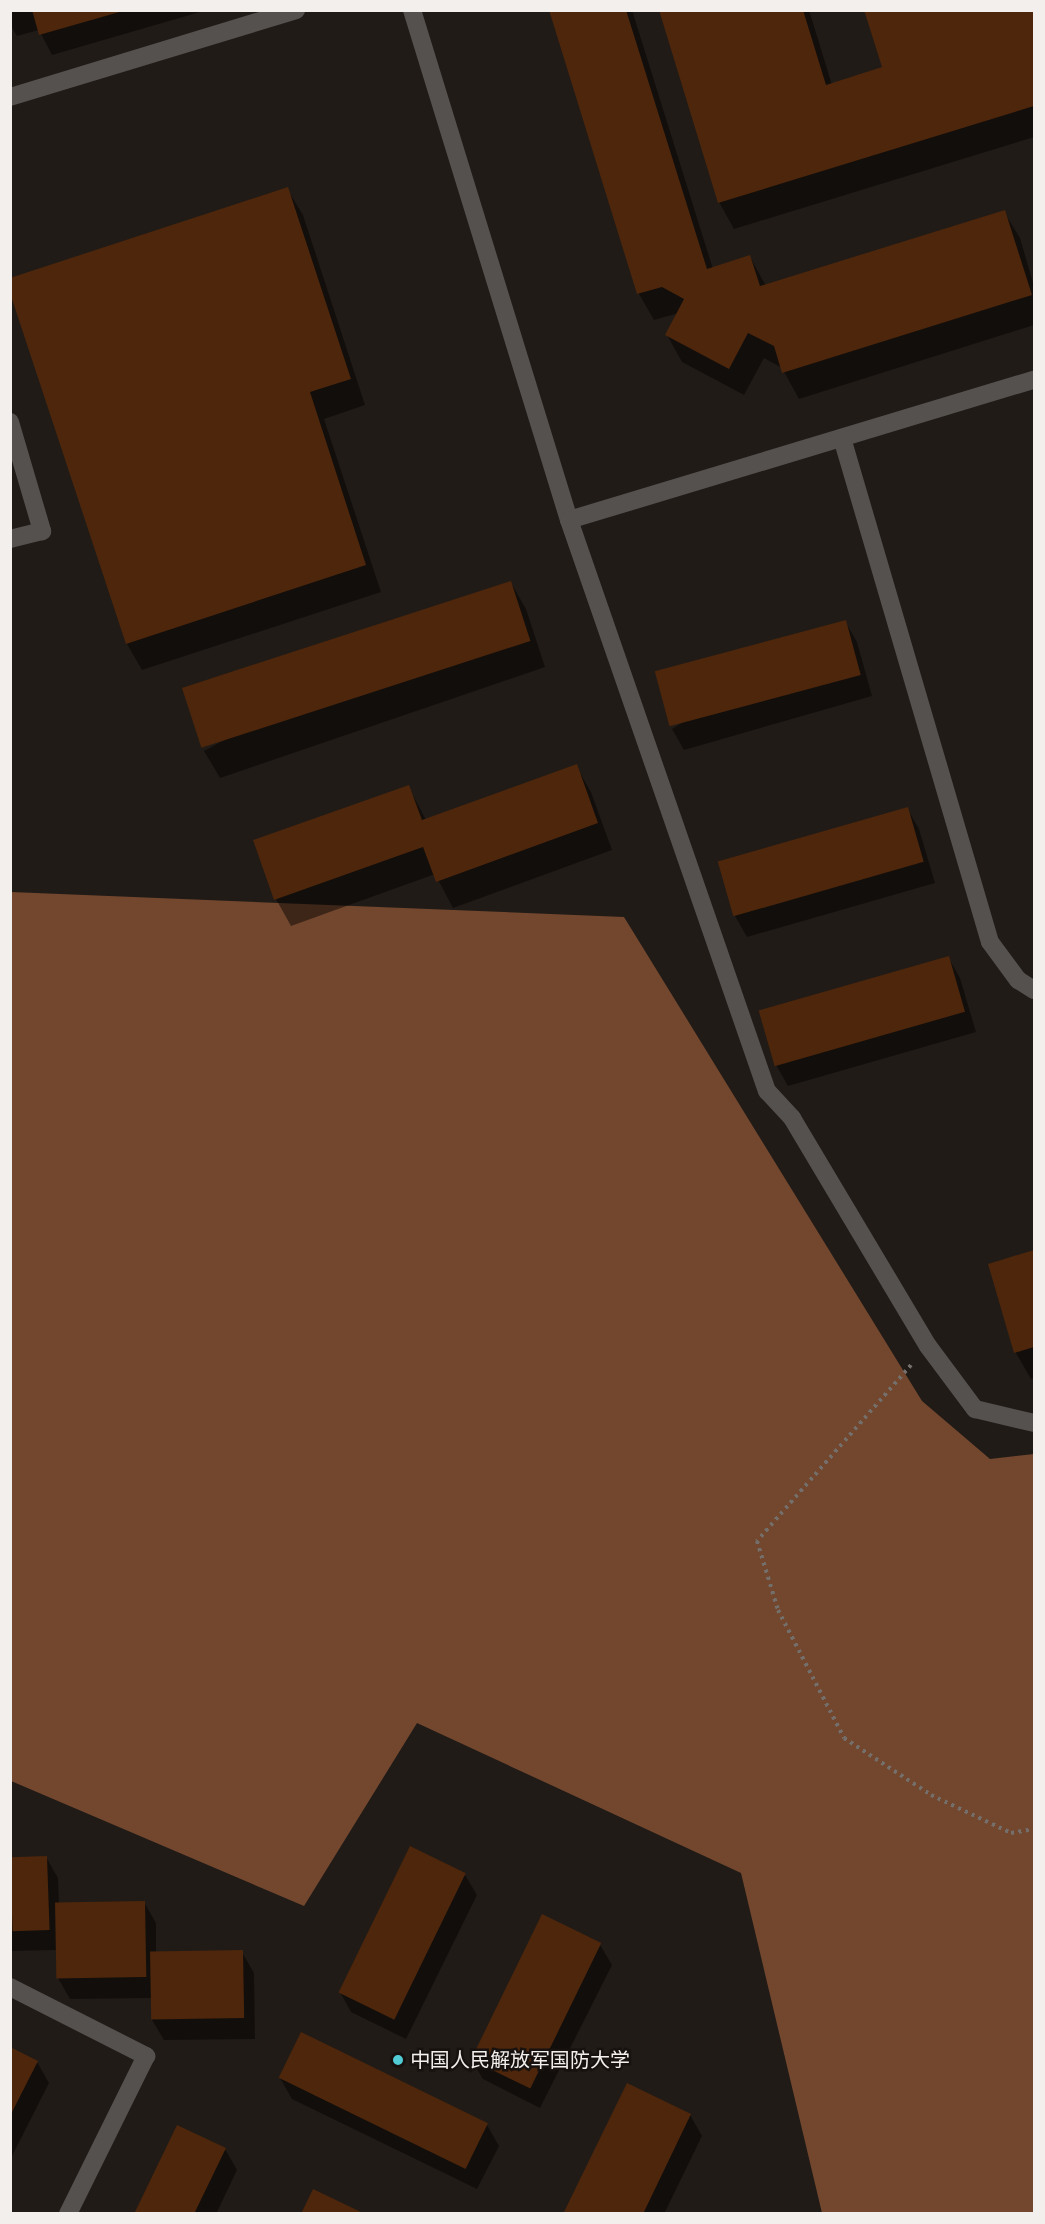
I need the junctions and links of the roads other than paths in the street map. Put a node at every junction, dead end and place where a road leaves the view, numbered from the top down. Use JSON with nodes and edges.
{"nodes":[{"id":1,"x":296,"y":10,"type":"edge"},
{"id":2,"x":412,"y":10,"type":"edge"},
{"id":3,"x":10,"y":97,"type":"edge"},
{"id":4,"x":1035,"y":380,"type":"edge"},
{"id":5,"x":10,"y":422,"type":"edge"},
{"id":6,"x":842,"y":438,"type":"junction"},
{"id":7,"x":569,"y":520,"type":"junction"},
{"id":8,"x":10,"y":539,"type":"edge"},
{"id":9,"x":1035,"y":990,"type":"edge"},
{"id":10,"x":1035,"y":1423,"type":"edge"},
{"id":11,"x":10,"y":1987,"type":"edge"},
{"id":12,"x":68,"y":2214,"type":"edge"}],
"edges":[{"from":1,"to":3,"type":"street"},
{"from":2,"to":7,"type":"street"},
{"from":4,"to":6,"type":"street"},
{"from":5,"to":8,"type":"street"},
{"from":6,"to":7,"type":"street"},
{"from":6,"to":9,"type":"street"},
{"from":7,"to":10,"type":"street"},
{"from":11,"to":12,"type":"street"}]}
